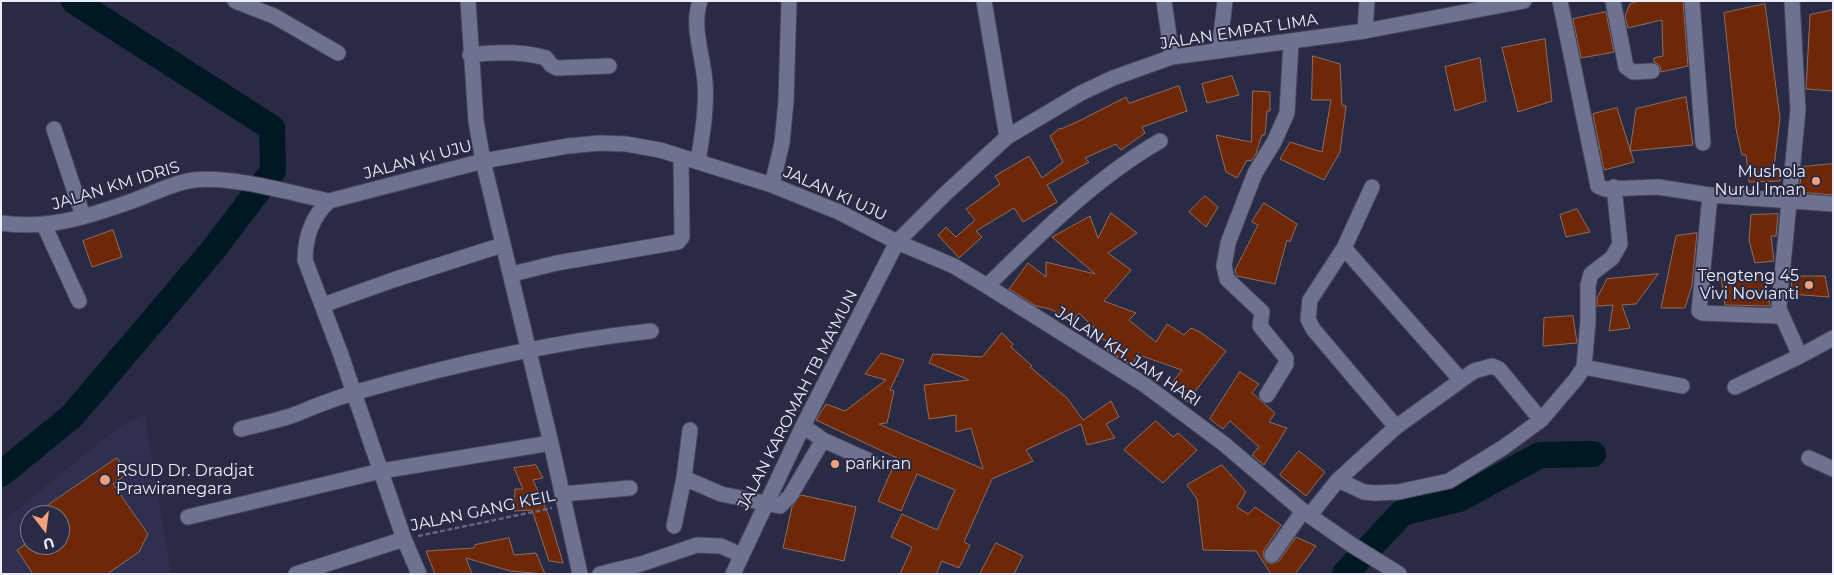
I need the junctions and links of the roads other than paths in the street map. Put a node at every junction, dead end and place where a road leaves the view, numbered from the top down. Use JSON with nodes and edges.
{"nodes":[{"id":1,"x":235,"y":1,"type":"edge"},
{"id":2,"x":468,"y":1,"type":"edge"},
{"id":3,"x":700,"y":1,"type":"edge"},
{"id":4,"x":789,"y":1,"type":"edge"},
{"id":5,"x":984,"y":1,"type":"edge"},
{"id":6,"x":1164,"y":1,"type":"edge"},
{"id":7,"x":1225,"y":1,"type":"edge"},
{"id":8,"x":1367,"y":1,"type":"edge"},
{"id":9,"x":1524,"y":1,"type":"edge"},
{"id":10,"x":1560,"y":1,"type":"edge"},
{"id":11,"x":1613,"y":1,"type":"edge"},
{"id":12,"x":1692,"y":1,"type":"edge"},
{"id":13,"x":1792,"y":1,"type":"edge"},
{"id":14,"x":272,"y":8,"type":"edge"},
{"id":15,"x":1365,"y":31,"type":"junction"},
{"id":16,"x":1291,"y":42,"type":"junction"},
{"id":17,"x":1220,"y":51,"type":"junction"},
{"id":18,"x":338,"y":53,"type":"dead end"},
{"id":19,"x":470,"y":55,"type":"junction"},
{"id":20,"x":1172,"y":57,"type":"junction"},
{"id":21,"x":609,"y":66,"type":"dead end"},
{"id":22,"x":1652,"y":71,"type":"dead end"},
{"id":23,"x":54,"y":129,"type":"dead end"},
{"id":24,"x":1007,"y":137,"type":"junction"},
{"id":25,"x":1160,"y":141,"type":"dead end"},
{"id":26,"x":1703,"y":143,"type":"dead end"},
{"id":27,"x":681,"y":157,"type":"junction"},
{"id":28,"x":483,"y":161,"type":"junction"},
{"id":29,"x":698,"y":162,"type":"junction"},
{"id":30,"x":772,"y":185,"type":"junction"},
{"id":31,"x":1372,"y":188,"type":"dead end"},
{"id":32,"x":1614,"y":188,"type":"junction"},
{"id":33,"x":1710,"y":195,"type":"junction"},
{"id":34,"x":1790,"y":200,"type":"junction"},
{"id":35,"x":329,"y":201,"type":"junction"},
{"id":36,"x":1833,"y":204,"type":"edge"},
{"id":37,"x":83,"y":216,"type":"junction"},
{"id":38,"x":1,"y":223,"type":"edge"},
{"id":39,"x":44,"y":226,"type":"junction"},
{"id":40,"x":897,"y":242,"type":"junction"},
{"id":41,"x":502,"y":245,"type":"junction"},
{"id":42,"x":1344,"y":248,"type":"junction"},
{"id":43,"x":512,"y":274,"type":"junction"},
{"id":44,"x":986,"y":286,"type":"junction"},
{"id":45,"x":79,"y":301,"type":"dead end"},
{"id":46,"x":323,"y":305,"type":"junction"},
{"id":47,"x":1780,"y":311,"type":"junction"},
{"id":48,"x":652,"y":331,"type":"dead end"},
{"id":49,"x":1833,"y":338,"type":"edge"},
{"id":50,"x":529,"y":349,"type":"junction"},
{"id":51,"x":1800,"y":356,"type":"junction"},
{"id":52,"x":1584,"y":367,"type":"junction"},
{"id":53,"x":1460,"y":379,"type":"junction"},
{"id":54,"x":1682,"y":386,"type":"dead end"},
{"id":55,"x":1735,"y":387,"type":"dead end"},
{"id":56,"x":354,"y":393,"type":"junction"},
{"id":57,"x":1267,"y":394,"type":"dead end"},
{"id":58,"x":1541,"y":420,"type":"junction"},
{"id":59,"x":803,"y":426,"type":"junction"},
{"id":60,"x":1396,"y":427,"type":"junction"},
{"id":61,"x":241,"y":429,"type":"dead end"},
{"id":62,"x":690,"y":430,"type":"dead end"},
{"id":63,"x":824,"y":440,"type":"junction"},
{"id":64,"x":552,"y":443,"type":"junction"},
{"id":65,"x":1809,"y":458,"type":"dead end"},
{"id":66,"x":870,"y":461,"type":"dead end"},
{"id":67,"x":1833,"y":469,"type":"edge"},
{"id":68,"x":381,"y":471,"type":"junction"},
{"id":69,"x":684,"y":478,"type":"junction"},
{"id":70,"x":1338,"y":480,"type":"junction"},
{"id":71,"x":630,"y":488,"type":"dead end"},
{"id":72,"x":564,"y":500,"type":"junction"},
{"id":73,"x":765,"y":504,"type":"junction"},
{"id":74,"x":1307,"y":513,"type":"junction"},
{"id":75,"x":188,"y":517,"type":"dead end"},
{"id":76,"x":674,"y":526,"type":"dead end"},
{"id":77,"x":404,"y":539,"type":"junction"},
{"id":78,"x":741,"y":554,"type":"junction"},
{"id":79,"x":1272,"y":555,"type":"dead end"},
{"id":80,"x":296,"y":574,"type":"edge"},
{"id":81,"x":419,"y":574,"type":"edge"},
{"id":82,"x":580,"y":574,"type":"edge"},
{"id":83,"x":600,"y":574,"type":"edge"},
{"id":84,"x":733,"y":574,"type":"edge"},
{"id":85,"x":1399,"y":574,"type":"edge"}],
"edges":[{"from":1,"to":14,"type":"street"},
{"from":2,"to":19,"type":"street"},
{"from":3,"to":29,"type":"street"},
{"from":4,"to":30,"type":"street"},
{"from":5,"to":24,"type":"street"},
{"from":6,"to":20,"type":"street"},
{"from":7,"to":17,"type":"street"},
{"from":8,"to":15,"type":"street"},
{"from":9,"to":15,"type":"street","name":"JALAN EMPAT LIMA"},
{"from":10,"to":32,"type":"street"},
{"from":11,"to":22,"type":"street"},
{"from":12,"to":26,"type":"street"},
{"from":13,"to":34,"type":"street"},
{"from":14,"to":18,"type":"street"},
{"from":15,"to":16,"type":"street","name":"JALAN EMPAT LIMA"},
{"from":16,"to":17,"type":"street","name":"JALAN EMPAT LIMA"},
{"from":16,"to":57,"type":"street"},
{"from":17,"to":20,"type":"street","name":"JALAN EMPAT LIMA"},
{"from":19,"to":21,"type":"street"},
{"from":19,"to":28,"type":"street"},
{"from":20,"to":24,"type":"street","name":"JALAN EMPAT LIMA"},
{"from":23,"to":37,"type":"street"},
{"from":24,"to":40,"type":"street","name":"JALAN EMPAT LIMA"},
{"from":25,"to":44,"type":"street"},
{"from":27,"to":28,"type":"street","name":"JALAN KI UJU"},
{"from":27,"to":29,"type":"street","name":"JALAN KI UJU"},
{"from":27,"to":43,"type":"street"},
{"from":28,"to":35,"type":"street","name":"JALAN KI UJU"},
{"from":28,"to":41,"type":"street"},
{"from":29,"to":30,"type":"street","name":"JALAN KI UJU"},
{"from":30,"to":40,"type":"street","name":"JALAN KI UJU"},
{"from":31,"to":42,"type":"street"},
{"from":32,"to":33,"type":"street"},
{"from":32,"to":52,"type":"street"},
{"from":33,"to":34,"type":"street"},
{"from":33,"to":47,"type":"street"},
{"from":34,"to":36,"type":"street"},
{"from":34,"to":47,"type":"street"},
{"from":35,"to":37,"type":"street","name":"JALAN KM IDRIS"},
{"from":35,"to":46,"type":"street"},
{"from":37,"to":39,"type":"street","name":"JALAN KM IDRIS"},
{"from":38,"to":39,"type":"street","name":"JALAN KM IDRIS"},
{"from":39,"to":45,"type":"street"},
{"from":40,"to":44,"type":"street","name":"JALAN KH. JAM HARI"},
{"from":40,"to":59,"type":"street","name":"JALAN KAROMAH TB MA'MUN"},
{"from":41,"to":43,"type":"street"},
{"from":41,"to":46,"type":"street"},
{"from":42,"to":53,"type":"street"},
{"from":42,"to":60,"type":"street"},
{"from":43,"to":50,"type":"street"},
{"from":44,"to":74,"type":"street","name":"JALAN KH. JAM HARI"},
{"from":46,"to":56,"type":"street"},
{"from":47,"to":51,"type":"street"},
{"from":48,"to":50,"type":"street"},
{"from":49,"to":51,"type":"street"},
{"from":50,"to":56,"type":"street"},
{"from":50,"to":64,"type":"street"},
{"from":51,"to":55,"type":"street"},
{"from":52,"to":54,"type":"street"},
{"from":52,"to":58,"type":"street"},
{"from":53,"to":58,"type":"street"},
{"from":53,"to":60,"type":"street"},
{"from":56,"to":61,"type":"street"},
{"from":56,"to":68,"type":"street"},
{"from":58,"to":70,"type":"street"},
{"from":59,"to":63,"type":"street"},
{"from":59,"to":73,"type":"street","name":"JALAN KAROMAH TB MA'MUN"},
{"from":60,"to":70,"type":"street"},
{"from":62,"to":69,"type":"street"},
{"from":63,"to":66,"type":"street"},
{"from":63,"to":73,"type":"street"},
{"from":64,"to":68,"type":"street"},
{"from":64,"to":72,"type":"street"},
{"from":65,"to":67,"type":"street"},
{"from":68,"to":75,"type":"street"},
{"from":68,"to":77,"type":"street"},
{"from":69,"to":73,"type":"street"},
{"from":69,"to":76,"type":"street"},
{"from":70,"to":74,"type":"street"},
{"from":71,"to":72,"type":"street"},
{"from":72,"to":82,"type":"street"},
{"from":73,"to":78,"type":"street","name":"JALAN KAROMAH TB MA'MUN"},
{"from":74,"to":79,"type":"street"},
{"from":74,"to":85,"type":"street","name":"JALAN KH. JAM HARI"},
{"from":77,"to":80,"type":"street"},
{"from":77,"to":81,"type":"street"},
{"from":78,"to":83,"type":"street"},
{"from":78,"to":84,"type":"street","name":"JALAN KAROMAH TB MA'MUN"}]}
